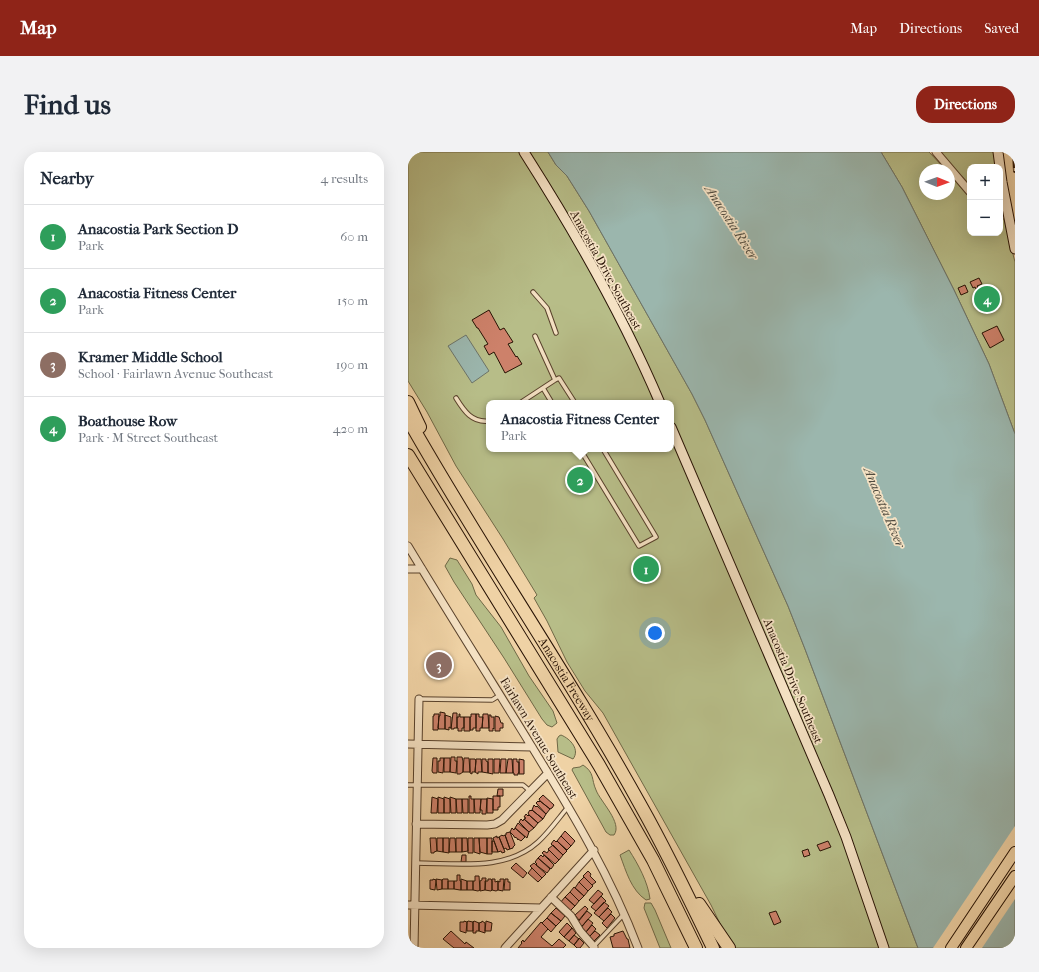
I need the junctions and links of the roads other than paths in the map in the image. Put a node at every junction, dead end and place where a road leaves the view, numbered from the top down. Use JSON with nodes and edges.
{"nodes":[{"id":1,"x":524,"y":152,"type":"edge"},
{"id":2,"x":936,"y":152,"type":"edge"},
{"id":3,"x":998,"y":152,"type":"edge"},
{"id":4,"x":967,"y":188,"type":"edge"},
{"id":5,"x":1004,"y":209,"type":"edge"},
{"id":6,"x":1015,"y":249,"type":"edge"},
{"id":7,"x":533,"y":292,"type":"dead end"},
{"id":8,"x":556,"y":333,"type":"dead end"},
{"id":9,"x":536,"y":336,"type":"dead end"},
{"id":10,"x":555,"y":380,"type":"junction"},
{"id":11,"x":543,"y":388,"type":"junction"},
{"id":12,"x":456,"y":398,"type":"dead end"},
{"id":13,"x":525,"y":400,"type":"edge"},
{"id":14,"x":550,"y":400,"type":"edge"},
{"id":15,"x":573,"y":400,"type":"edge"},
{"id":16,"x":659,"y":400,"type":"edge"},
{"id":17,"x":408,"y":402,"type":"edge"},
{"id":18,"x":408,"y":419,"type":"edge"},
{"id":19,"x":486,"y":421,"type":"edge"},
{"id":20,"x":674,"y":434,"type":"edge"},
{"id":21,"x":582,"y":452,"type":"edge"},
{"id":22,"x":605,"y":452,"type":"edge"},
{"id":23,"x":410,"y":458,"type":"edge"},
{"id":24,"x":462,"y":512,"type":"junction"},
{"id":25,"x":408,"y":546,"type":"edge"},
{"id":26,"x":408,"y":569,"type":"edge"},
{"id":27,"x":422,"y":569,"type":"junction"},
{"id":28,"x":501,"y":695,"type":"junction"},
{"id":29,"x":418,"y":699,"type":"joint"},
{"id":30,"x":408,"y":744,"type":"edge"},
{"id":31,"x":418,"y":744,"type":"junction"},
{"id":32,"x":532,"y":746,"type":"junction"},
{"id":33,"x":548,"y":773,"type":"junction"},
{"id":34,"x":408,"y":785,"type":"edge"},
{"id":35,"x":417,"y":785,"type":"junction"},
{"id":36,"x":530,"y":791,"type":"junction"},
{"id":37,"x":568,"y":807,"type":"junction"},
{"id":38,"x":416,"y":824,"type":"junction"},
{"id":39,"x":594,"y":850,"type":"junction"},
{"id":40,"x":1015,"y":852,"type":"edge"},
{"id":41,"x":666,"y":853,"type":"junction"},
{"id":42,"x":415,"y":863,"type":"junction"},
{"id":43,"x":1015,"y":876,"type":"edge"},
{"id":44,"x":665,"y":885,"type":"junction"},
{"id":45,"x":551,"y":897,"type":"junction"},
{"id":46,"x":411,"y":905,"type":"edge"},
{"id":47,"x":541,"y":908,"type":"junction"},
{"id":48,"x":624,"y":914,"type":"junction"},
{"id":49,"x":411,"y":939,"type":"edge"},
{"id":50,"x":414,"y":948,"type":"edge"},
{"id":51,"x":504,"y":948,"type":"edge"},
{"id":52,"x":593,"y":948,"type":"edge"},
{"id":53,"x":638,"y":948,"type":"edge"},
{"id":54,"x":688,"y":948,"type":"edge"},
{"id":55,"x":696,"y":948,"type":"edge"},
{"id":56,"x":713,"y":948,"type":"edge"},
{"id":57,"x":729,"y":948,"type":"edge"},
{"id":58,"x":884,"y":948,"type":"edge"},
{"id":59,"x":951,"y":948,"type":"edge"},
{"id":60,"x":966,"y":948,"type":"edge"}],
"edges":[{"from":1,"to":16,"type":"street","name":"Anacostia Drive Southeast"},
{"from":2,"to":4,"type":"street"},
{"from":3,"to":5,"type":"street"},
{"from":5,"to":6,"type":"street"},
{"from":7,"to":8,"type":"lane"},
{"from":9,"to":10,"type":"lane"},
{"from":10,"to":11,"type":"lane"},
{"from":10,"to":15,"type":"lane"},
{"from":11,"to":13,"type":"lane"},
{"from":11,"to":14,"type":"lane"},
{"from":12,"to":19,"type":"lane"},
{"from":17,"to":24,"type":"highway"},
{"from":18,"to":24,"type":"highway","name":"Anacostia Freeway"},
{"from":20,"to":58,"type":"street","name":"Anacostia Drive Southeast"},
{"from":21,"to":22,"type":"lane"},
{"from":23,"to":44,"type":"highway","name":"Anacostia Freeway"},
{"from":24,"to":41,"type":"highway","name":"Anacostia Freeway"},
{"from":25,"to":27,"type":"street","name":"Fairlawn Avenue Southeast"},
{"from":26,"to":27,"type":"street"},
{"from":27,"to":28,"type":"street","name":"Fairlawn Avenue Southeast"},
{"from":28,"to":29,"type":"lane"},
{"from":28,"to":32,"type":"street","name":"Fairlawn Avenue Southeast"},
{"from":29,"to":31,"type":"street"},
{"from":30,"to":31,"type":"street"},
{"from":31,"to":32,"type":"street"},
{"from":31,"to":35,"type":"street"},
{"from":32,"to":33,"type":"street","name":"Fairlawn Avenue Southeast"},
{"from":33,"to":36,"type":"street"},
{"from":33,"to":37,"type":"street","name":"Fairlawn Avenue Southeast"},
{"from":34,"to":35,"type":"lane"},
{"from":35,"to":36,"type":"lane"},
{"from":35,"to":38,"type":"street"},
{"from":36,"to":38,"type":"street"},
{"from":37,"to":39,"type":"street","name":"Fairlawn Avenue Southeast"},
{"from":37,"to":42,"type":"lane"},
{"from":38,"to":42,"type":"street"},
{"from":39,"to":45,"type":"street"},
{"from":39,"to":48,"type":"street","name":"Fairlawn Avenue Southeast"},
{"from":40,"to":59,"type":"main road"},
{"from":41,"to":56,"type":"highway","name":"Anacostia Freeway"},
{"from":41,"to":57,"type":"highway"},
{"from":42,"to":46,"type":"street"},
{"from":43,"to":60,"type":"main road"},
{"from":44,"to":54,"type":"highway"},
{"from":44,"to":55,"type":"highway","name":"Anacostia Freeway"},
{"from":45,"to":47,"type":"street"},
{"from":45,"to":52,"type":"street"},
{"from":46,"to":47,"type":"street"},
{"from":46,"to":49,"type":"street"},
{"from":47,"to":51,"type":"street"},
{"from":48,"to":52,"type":"lane"},
{"from":48,"to":53,"type":"street","name":"Fairlawn Avenue Southeast"},
{"from":49,"to":50,"type":"street"}]}
